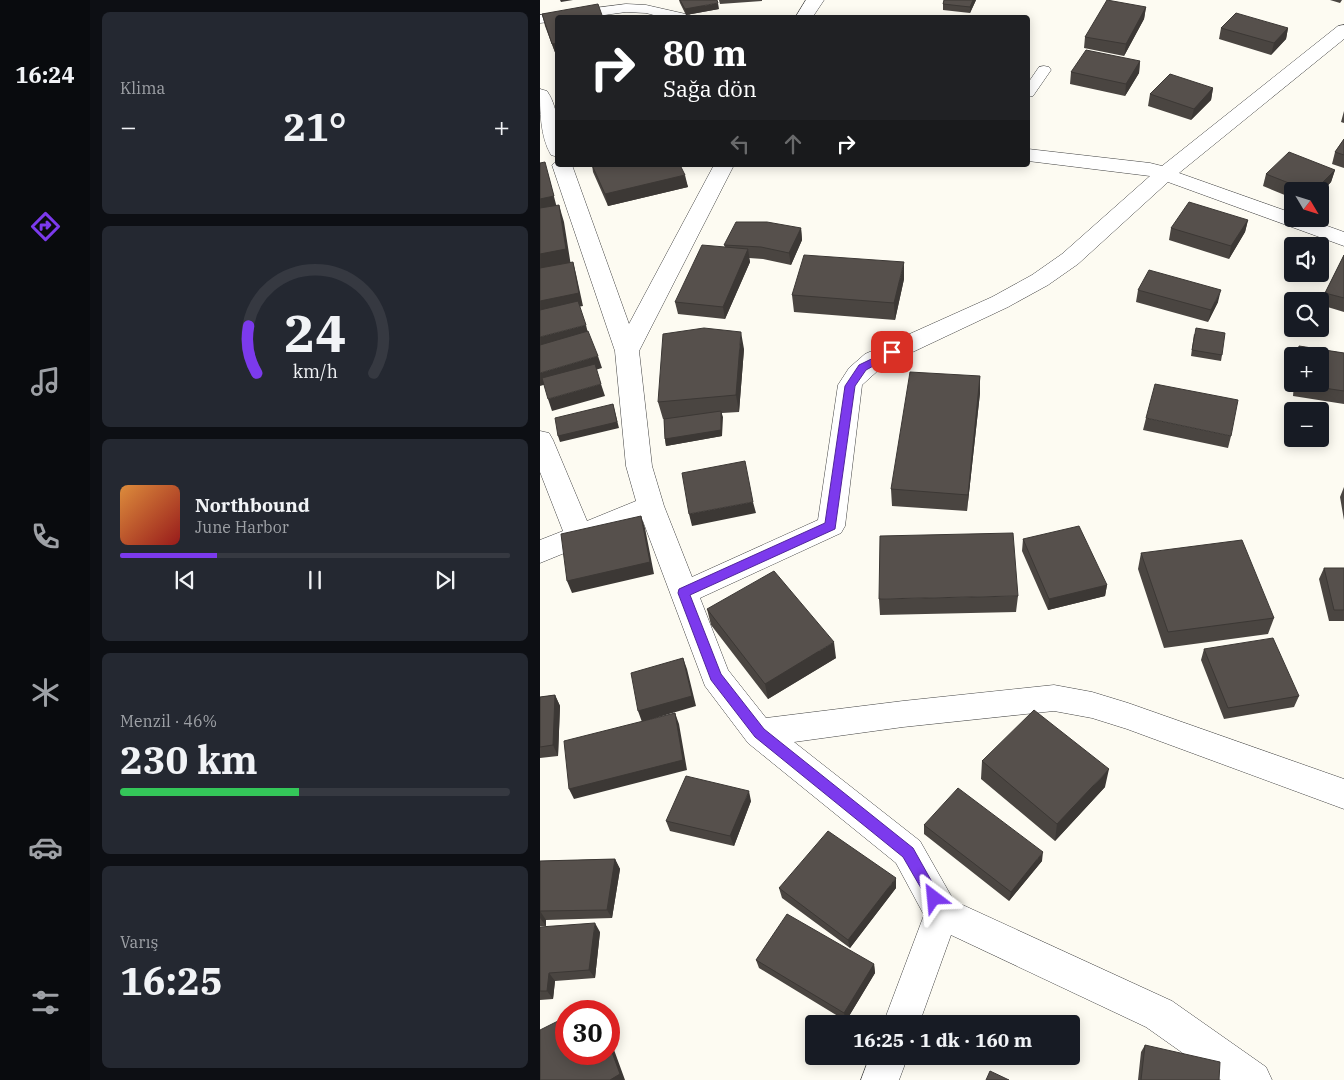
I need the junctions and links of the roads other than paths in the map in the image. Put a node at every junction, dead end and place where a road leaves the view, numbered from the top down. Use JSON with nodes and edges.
{"nodes":[{"id":1,"x":815,"y":0,"type":"edge"},
{"id":2,"x":571,"y":15,"type":"edge"},
{"id":3,"x":672,"y":15,"type":"edge"},
{"id":4,"x":805,"y":15,"type":"edge"},
{"id":5,"x":555,"y":17,"type":"edge"},
{"id":6,"x":540,"y":19,"type":"edge"},
{"id":7,"x":1344,"y":30,"type":"edge"},
{"id":8,"x":1044,"y":70,"type":"dead end"},
{"id":9,"x":1030,"y":91,"type":"edge"},
{"id":10,"x":540,"y":95,"type":"edge"},
{"id":11,"x":543,"y":118,"type":"edge"},
{"id":12,"x":555,"y":144,"type":"edge"},
{"id":13,"x":1030,"y":155,"type":"edge"},
{"id":14,"x":563,"y":167,"type":"edge"},
{"id":15,"x":723,"y":167,"type":"edge"},
{"id":16,"x":1165,"y":174,"type":"junction"},
{"id":17,"x":1344,"y":239,"type":"edge"},
{"id":18,"x":627,"y":351,"type":"junction"},
{"id":19,"x":540,"y":440,"type":"edge"},
{"id":20,"x":651,"y":506,"type":"junction"},
{"id":21,"x":579,"y":536,"type":"junction"},
{"id":22,"x":540,"y":552,"type":"edge"},
{"id":23,"x":684,"y":593,"type":"junction"},
{"id":24,"x":759,"y":733,"type":"junction"},
{"id":25,"x":1344,"y":794,"type":"edge"},
{"id":26,"x":942,"y":913,"type":"junction"},
{"id":27,"x":904,"y":1015,"type":"edge"},
{"id":28,"x":886,"y":1065,"type":"edge"},
{"id":29,"x":880,"y":1080,"type":"edge"},
{"id":30,"x":1253,"y":1080,"type":"edge"}],
"edges":[{"from":1,"to":4,"type":"street"},
{"from":2,"to":3,"type":"lane"},
{"from":5,"to":6,"type":"lane"},
{"from":7,"to":16,"type":"street"},
{"from":8,"to":9,"type":"lane"},
{"from":10,"to":11,"type":"street"},
{"from":11,"to":12,"type":"street"},
{"from":13,"to":16,"type":"street"},
{"from":14,"to":18,"type":"street"},
{"from":15,"to":18,"type":"street"},
{"from":16,"to":17,"type":"street"},
{"from":16,"to":23,"type":"street"},
{"from":18,"to":20,"type":"street"},
{"from":19,"to":21,"type":"street"},
{"from":20,"to":21,"type":"street"},
{"from":20,"to":23,"type":"street"},
{"from":21,"to":22,"type":"street"},
{"from":23,"to":24,"type":"street"},
{"from":24,"to":25,"type":"street"},
{"from":24,"to":26,"type":"street"},
{"from":26,"to":27,"type":"street"},
{"from":26,"to":30,"type":"street"},
{"from":28,"to":29,"type":"street"}]}
